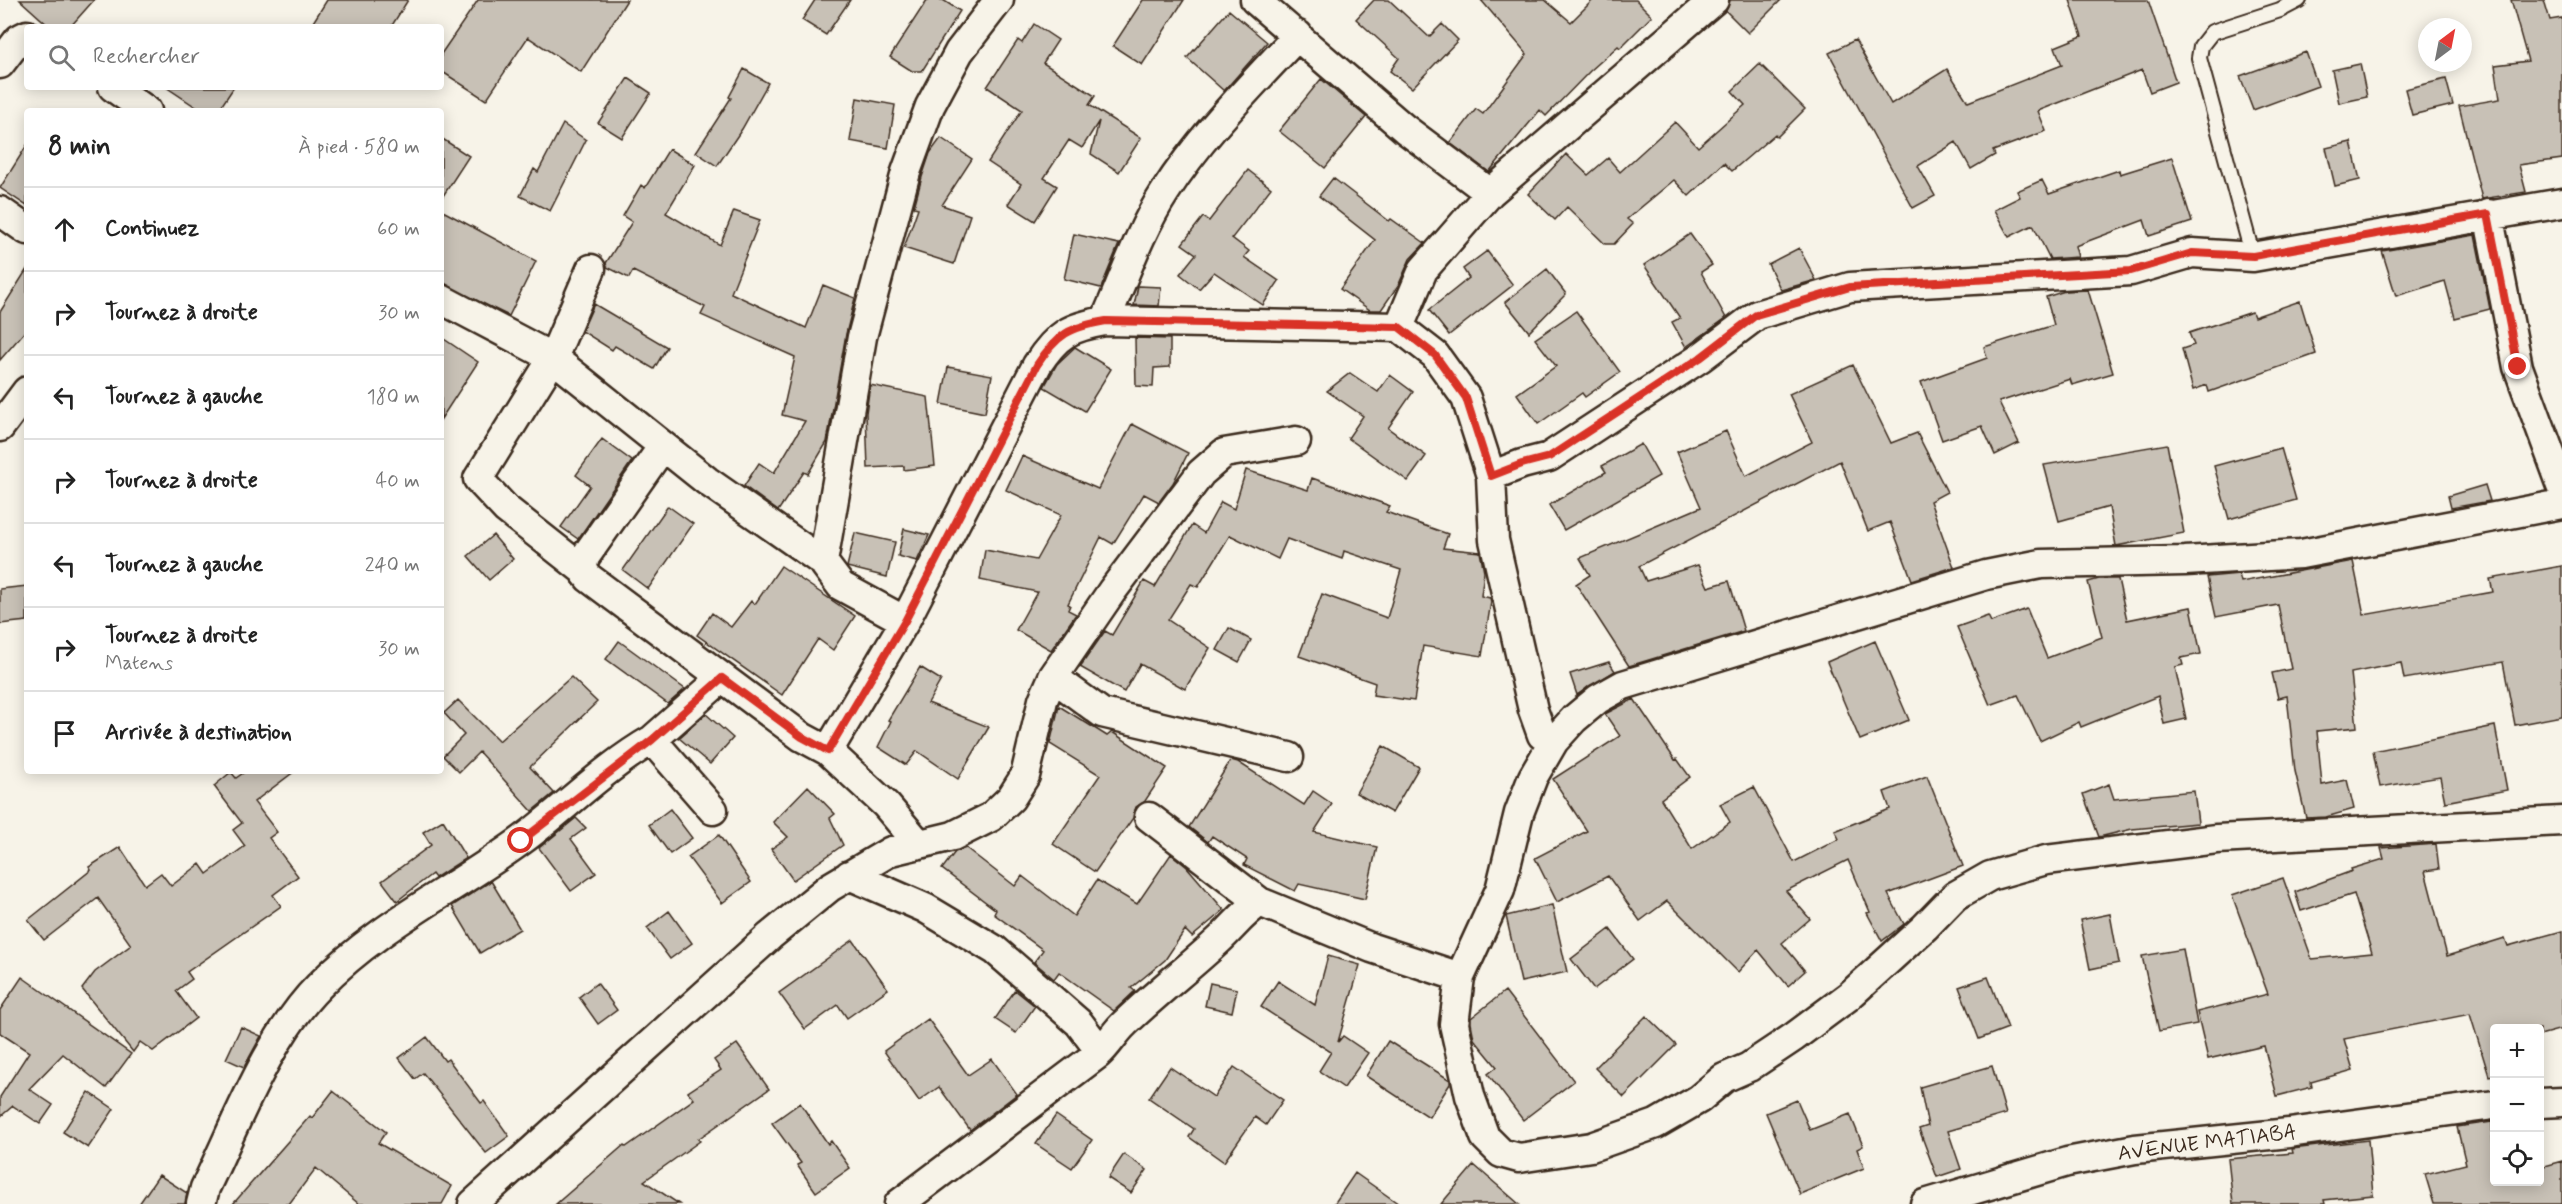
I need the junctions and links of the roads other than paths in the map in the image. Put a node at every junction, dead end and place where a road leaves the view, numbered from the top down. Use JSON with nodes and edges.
{"nodes":[{"id":1,"x":999,"y":0,"type":"edge"},
{"id":2,"x":1255,"y":0,"type":"edge"},
{"id":3,"x":1714,"y":0,"type":"edge"},
{"id":4,"x":2299,"y":0,"type":"edge"},
{"id":5,"x":1298,"y":35,"type":"junction"},
{"id":6,"x":24,"y":36,"type":"edge"},
{"id":7,"x":0,"y":64,"type":"edge"},
{"id":8,"x":117,"y":90,"type":"edge"},
{"id":9,"x":143,"y":108,"type":"edge"},
{"id":10,"x":1490,"y":193,"type":"junction"},
{"id":11,"x":2562,"y":203,"type":"edge"},
{"id":12,"x":0,"y":211,"type":"edge"},
{"id":13,"x":2488,"y":214,"type":"junction"},
{"id":14,"x":24,"y":228,"type":"edge"},
{"id":15,"x":2253,"y":256,"type":"junction"},
{"id":16,"x":591,"y":269,"type":"dead end"},
{"id":17,"x":444,"y":301,"type":"edge"},
{"id":18,"x":1106,"y":321,"type":"junction"},
{"id":19,"x":1399,"y":327,"type":"junction"},
{"id":20,"x":553,"y":358,"type":"junction"},
{"id":21,"x":24,"y":395,"type":"edge"},
{"id":22,"x":0,"y":426,"type":"edge"},
{"id":23,"x":1296,"y":441,"type":"dead end"},
{"id":24,"x":663,"y":446,"type":"junction"},
{"id":25,"x":1491,"y":476,"type":"junction"},
{"id":26,"x":2562,"y":486,"type":"edge"},
{"id":27,"x":2562,"y":504,"type":"edge"},
{"id":28,"x":823,"y":562,"type":"junction"},
{"id":29,"x":582,"y":569,"type":"junction"},
{"id":30,"x":905,"y":621,"type":"junction"},
{"id":31,"x":1053,"y":677,"type":"junction"},
{"id":32,"x":722,"y":678,"type":"junction"},
{"id":33,"x":652,"y":740,"type":"junction"},
{"id":34,"x":1554,"y":741,"type":"junction"},
{"id":35,"x":828,"y":751,"type":"junction"},
{"id":36,"x":1289,"y":757,"type":"dead end"},
{"id":37,"x":713,"y":810,"type":"dead end"},
{"id":38,"x":1149,"y":817,"type":"dead end"},
{"id":39,"x":2562,"y":821,"type":"edge"},
{"id":40,"x":918,"y":843,"type":"junction"},
{"id":41,"x":849,"y":874,"type":"junction"},
{"id":42,"x":1260,"y":902,"type":"junction"},
{"id":43,"x":1460,"y":977,"type":"junction"},
{"id":44,"x":1098,"y":1054,"type":"junction"},
{"id":45,"x":2562,"y":1102,"type":"edge"},
{"id":46,"x":2544,"y":1103,"type":"edge"},
{"id":47,"x":2490,"y":1106,"type":"edge"},
{"id":48,"x":201,"y":1204,"type":"edge"},
{"id":49,"x":473,"y":1204,"type":"edge"},
{"id":50,"x":899,"y":1204,"type":"edge"},
{"id":51,"x":1925,"y":1204,"type":"edge"}],
"edges":[{"from":1,"to":28,"type":"street"},
{"from":2,"to":5,"type":"street"},
{"from":3,"to":10,"type":"street"},
{"from":4,"to":15,"type":"lane"},
{"from":5,"to":10,"type":"street"},
{"from":5,"to":18,"type":"street"},
{"from":6,"to":7,"type":"street"},
{"from":8,"to":9,"type":"street"},
{"from":10,"to":19,"type":"street"},
{"from":11,"to":13,"type":"street"},
{"from":12,"to":14,"type":"street"},
{"from":13,"to":15,"type":"street"},
{"from":13,"to":26,"type":"street"},
{"from":15,"to":25,"type":"street"},
{"from":16,"to":20,"type":"street"},
{"from":17,"to":20,"type":"street"},
{"from":18,"to":19,"type":"street"},
{"from":18,"to":30,"type":"street"},
{"from":19,"to":25,"type":"street"},
{"from":20,"to":24,"type":"street"},
{"from":20,"to":29,"type":"street"},
{"from":21,"to":22,"type":"street"},
{"from":23,"to":31,"type":"street"},
{"from":24,"to":28,"type":"street"},
{"from":24,"to":29,"type":"street"},
{"from":25,"to":34,"type":"street"},
{"from":27,"to":34,"type":"street"},
{"from":28,"to":30,"type":"street"},
{"from":29,"to":32,"type":"street"},
{"from":30,"to":35,"type":"street"},
{"from":31,"to":36,"type":"street"},
{"from":31,"to":40,"type":"street"},
{"from":32,"to":33,"type":"street"},
{"from":32,"to":35,"type":"street"},
{"from":33,"to":37,"type":"street"},
{"from":33,"to":48,"type":"street"},
{"from":34,"to":43,"type":"street"},
{"from":35,"to":40,"type":"street"},
{"from":38,"to":42,"type":"street"},
{"from":39,"to":43,"type":"street"},
{"from":40,"to":41,"type":"street"},
{"from":41,"to":44,"type":"street"},
{"from":41,"to":49,"type":"street"},
{"from":42,"to":43,"type":"street"},
{"from":42,"to":44,"type":"street"},
{"from":44,"to":50,"type":"street"},
{"from":45,"to":46,"type":"street"},
{"from":47,"to":51,"type":"street","name":"AVENUE MATIABA"}]}
